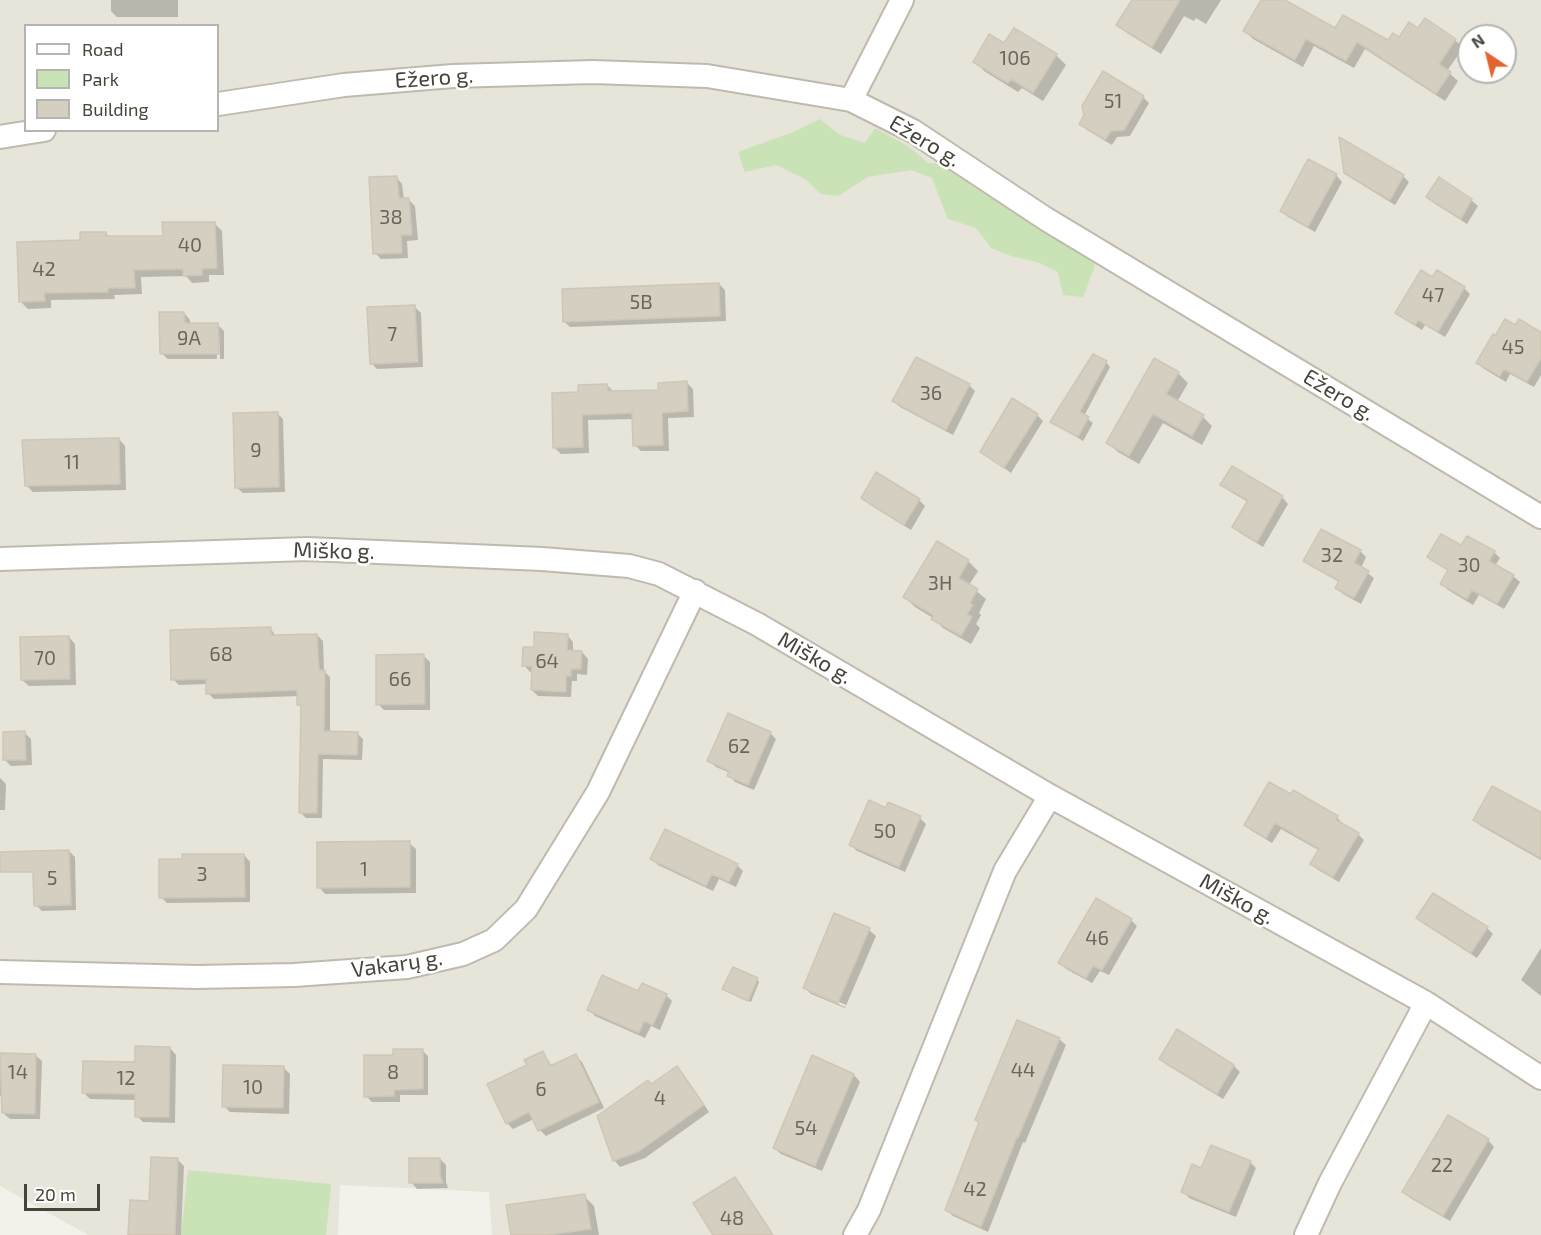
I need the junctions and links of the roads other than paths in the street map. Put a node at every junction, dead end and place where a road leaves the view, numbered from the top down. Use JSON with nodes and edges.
{"nodes":[{"id":1,"x":902,"y":0,"type":"edge"},
{"id":2,"x":850,"y":100,"type":"junction"},
{"id":3,"x":219,"y":104,"type":"edge"},
{"id":4,"x":31,"y":132,"type":"edge"},
{"id":5,"x":0,"y":137,"type":"edge"},
{"id":6,"x":1541,"y":517,"type":"edge"},
{"id":7,"x":0,"y":559,"type":"edge"},
{"id":8,"x":695,"y":591,"type":"junction"},
{"id":9,"x":1050,"y":796,"type":"junction"},
{"id":10,"x":0,"y":972,"type":"edge"},
{"id":11,"x":1426,"y":1003,"type":"junction"},
{"id":12,"x":1541,"y":1078,"type":"edge"},
{"id":13,"x":855,"y":1235,"type":"edge"},
{"id":14,"x":1306,"y":1235,"type":"edge"}],
"edges":[{"from":1,"to":2,"type":"street"},
{"from":2,"to":3,"type":"street","name":"Ežero g."},
{"from":2,"to":6,"type":"street","name":"Ežero g."},
{"from":4,"to":5,"type":"street"},
{"from":7,"to":8,"type":"street","name":"Miško g."},
{"from":8,"to":9,"type":"street","name":"Miško g."},
{"from":8,"to":10,"type":"street","name":"Vakarų g."},
{"from":9,"to":11,"type":"street","name":"Miško g."},
{"from":9,"to":13,"type":"street"},
{"from":11,"to":12,"type":"street","name":"Miško g."},
{"from":11,"to":14,"type":"street"}]}
